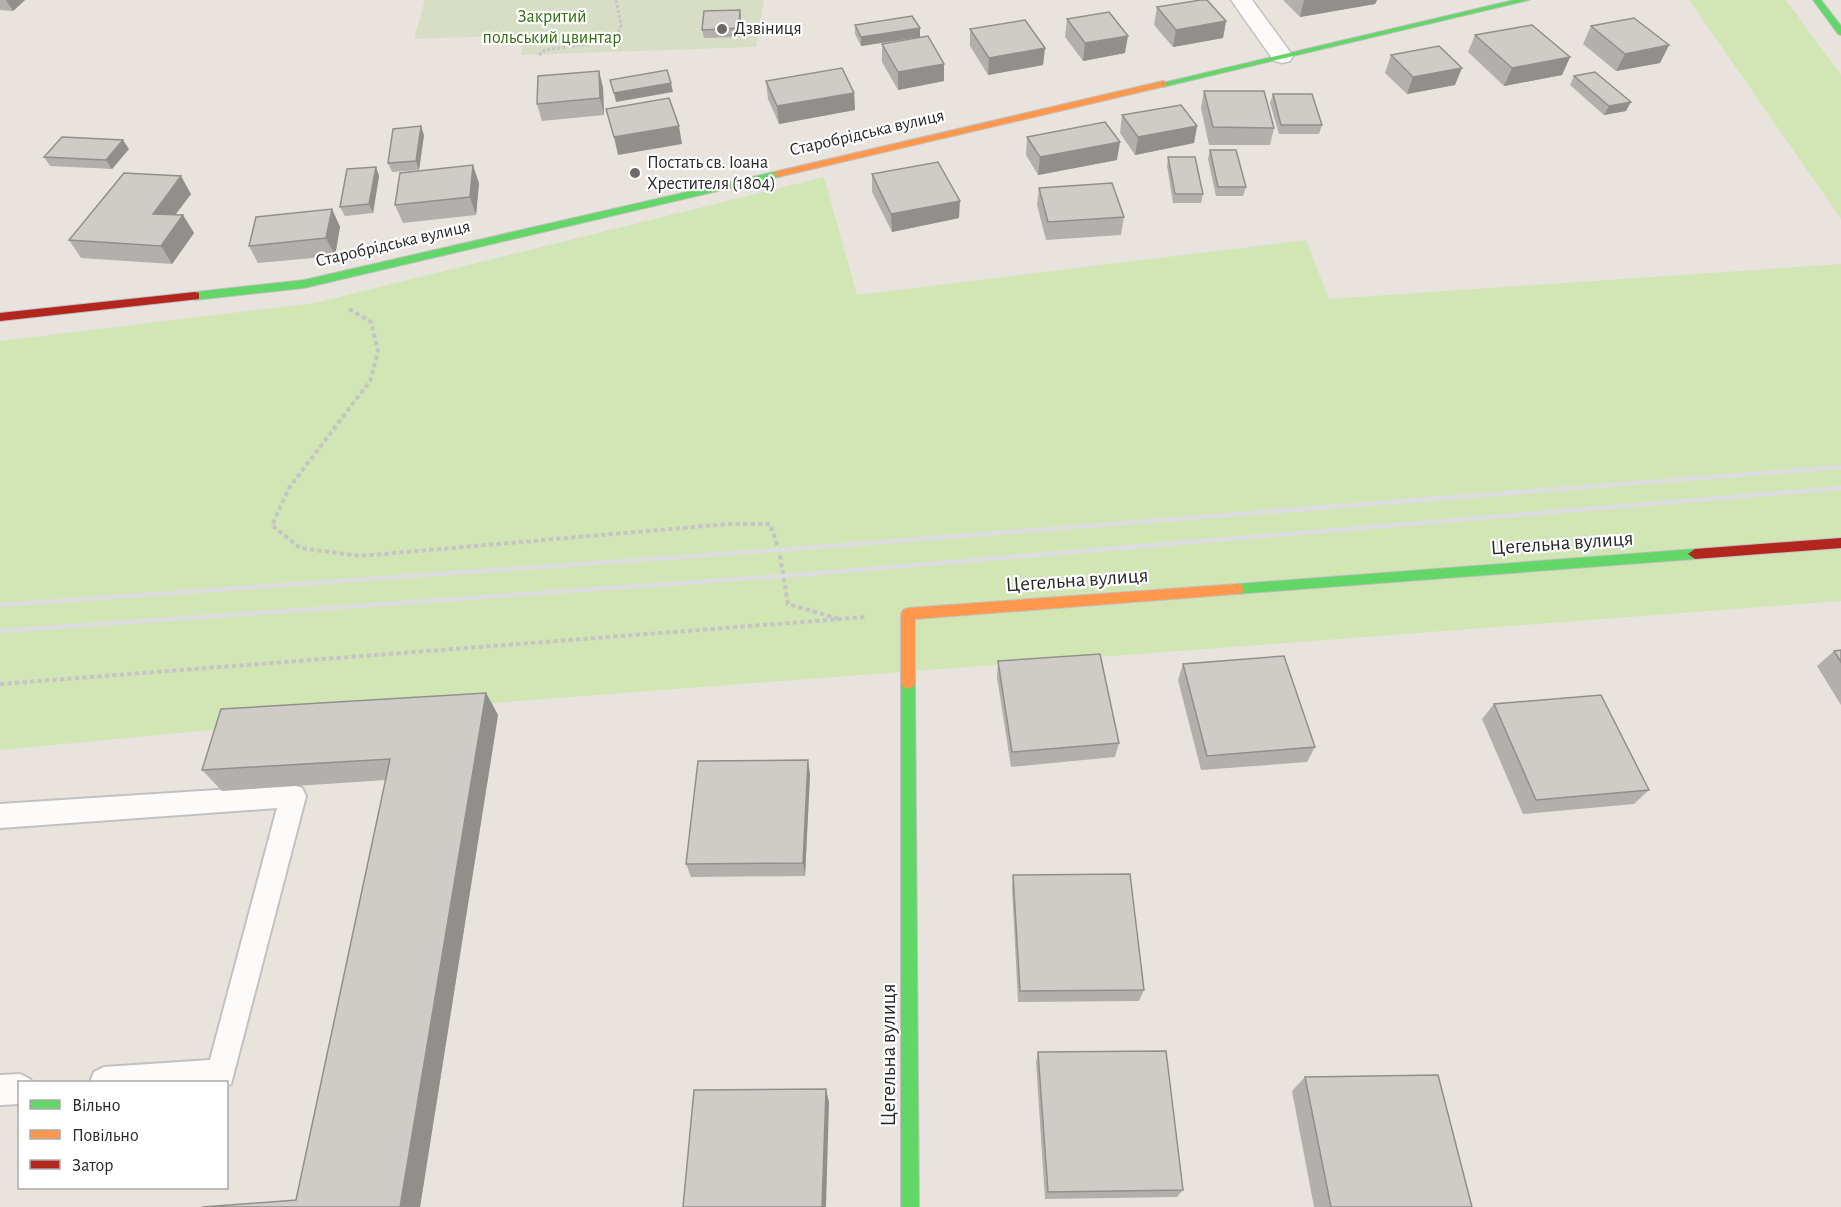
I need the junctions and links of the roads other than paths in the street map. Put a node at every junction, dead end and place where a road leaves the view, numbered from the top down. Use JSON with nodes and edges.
{"nodes":[{"id":1,"x":1241,"y":0,"type":"edge"},
{"id":2,"x":1525,"y":0,"type":"edge"},
{"id":3,"x":1817,"y":0,"type":"edge"},
{"id":4,"x":1841,"y":32,"type":"edge"},
{"id":5,"x":1282,"y":56,"type":"junction"},
{"id":6,"x":0,"y":316,"type":"edge"},
{"id":7,"x":1841,"y":543,"type":"edge"},
{"id":8,"x":0,"y":816,"type":"edge"},
{"id":9,"x":130,"y":1081,"type":"edge"},
{"id":10,"x":18,"y":1089,"type":"edge"},
{"id":11,"x":0,"y":1090,"type":"edge"},
{"id":12,"x":910,"y":1207,"type":"edge"}],
"edges":[{"from":1,"to":5,"type":"street"},
{"from":2,"to":5,"type":"main road","name":"Старобрідська вулиця"},
{"from":3,"to":4,"type":"main road"},
{"from":5,"to":6,"type":"main road","name":"Старобрідська вулиця"},
{"from":7,"to":12,"type":"main road","name":"Цегельна вулиця"},
{"from":8,"to":9,"type":"lane"},
{"from":10,"to":11,"type":"lane"}]}
